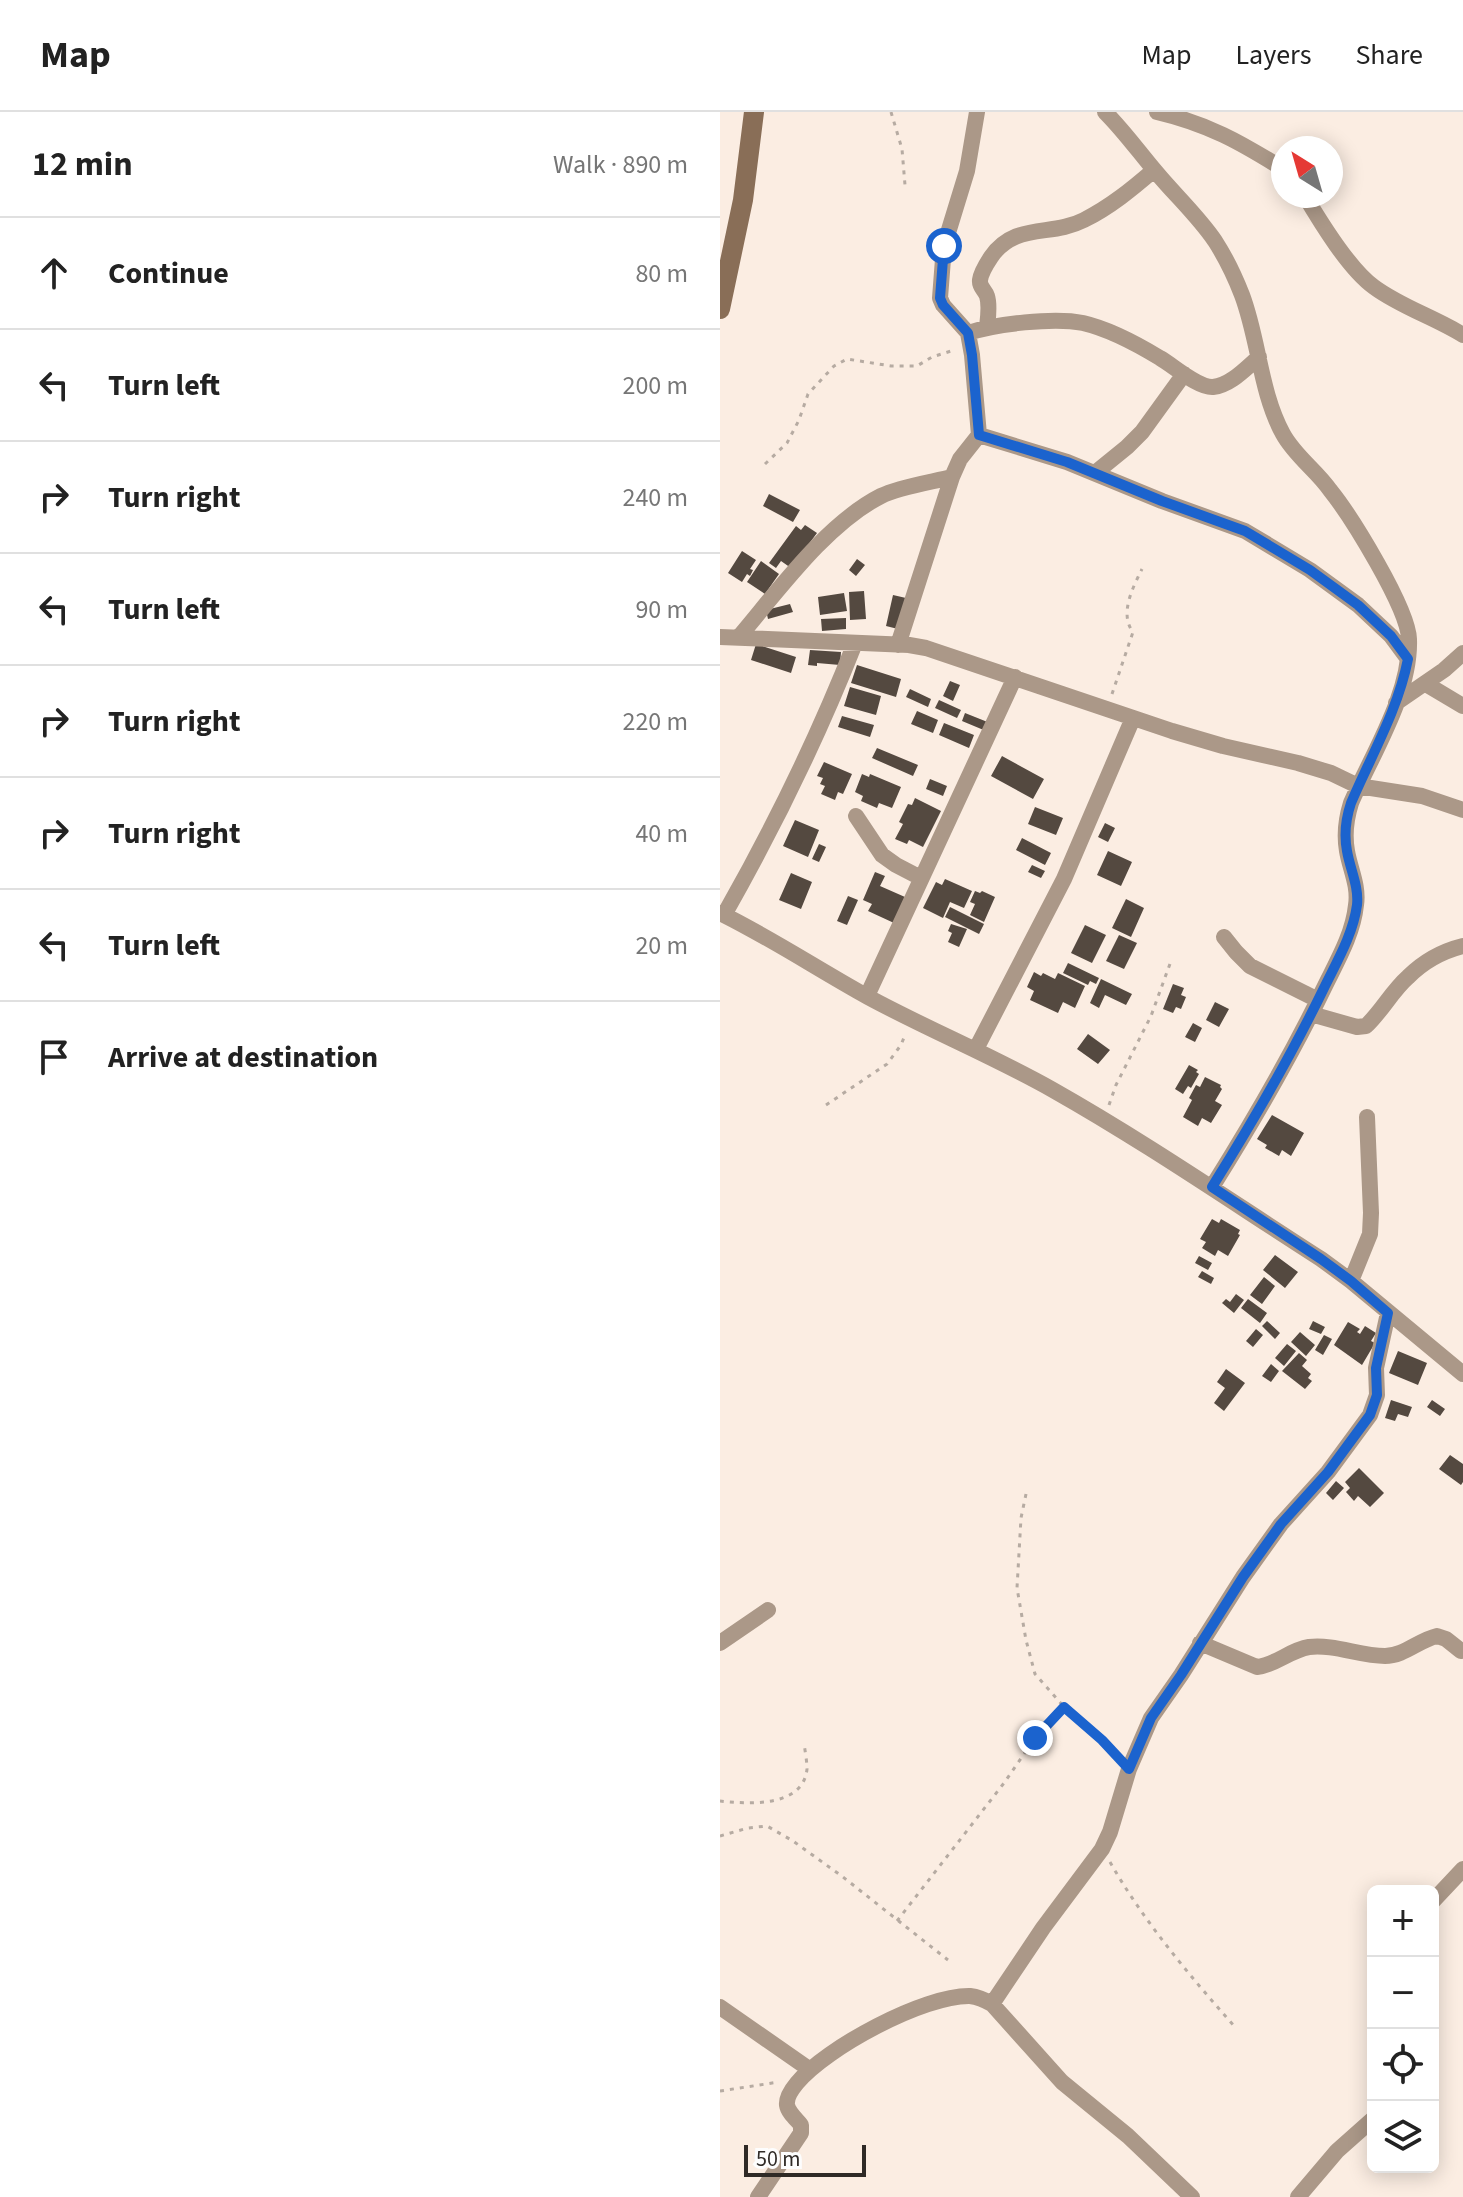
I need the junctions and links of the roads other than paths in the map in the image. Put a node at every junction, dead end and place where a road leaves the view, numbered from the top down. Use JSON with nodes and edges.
{"nodes":[{"id":1,"x":754,"y":112,"type":"edge"},
{"id":2,"x":977,"y":112,"type":"edge"},
{"id":3,"x":1126,"y":112,"type":"edge"},
{"id":4,"x":1157,"y":112,"type":"edge"},
{"id":5,"x":1107,"y":114,"type":"edge"},
{"id":6,"x":1271,"y":162,"type":"edge"},
{"id":7,"x":1154,"y":170,"type":"junction"},
{"id":8,"x":1313,"y":208,"type":"edge"},
{"id":9,"x":726,"y":248,"type":"edge"},
{"id":10,"x":720,"y":309,"type":"edge"},
{"id":11,"x":987,"y":327,"type":"junction"},
{"id":12,"x":968,"y":333,"type":"junction"},
{"id":13,"x":1463,"y":335,"type":"edge"},
{"id":14,"x":1259,"y":357,"type":"junction"},
{"id":15,"x":1184,"y":374,"type":"junction"},
{"id":16,"x":979,"y":435,"type":"junction"},
{"id":17,"x":1095,"y":473,"type":"junction"},
{"id":18,"x":952,"y":477,"type":"junction"},
{"id":19,"x":720,"y":637,"type":"edge"},
{"id":20,"x":738,"y":638,"type":"junction"},
{"id":21,"x":855,"y":643,"type":"junction"},
{"id":22,"x":898,"y":645,"type":"junction"},
{"id":23,"x":1463,"y":653,"type":"edge"},
{"id":24,"x":1408,"y":659,"type":"junction"},
{"id":25,"x":1015,"y":677,"type":"junction"},
{"id":26,"x":1426,"y":684,"type":"junction"},
{"id":27,"x":1395,"y":704,"type":"junction"},
{"id":28,"x":1463,"y":706,"type":"edge"},
{"id":29,"x":1133,"y":718,"type":"junction"},
{"id":30,"x":1358,"y":786,"type":"junction"},
{"id":31,"x":1463,"y":810,"type":"edge"},
{"id":32,"x":856,"y":816,"type":"dead end"},
{"id":33,"x":921,"y":878,"type":"junction"},
{"id":34,"x":722,"y":914,"type":"edge"},
{"id":35,"x":1224,"y":937,"type":"dead end"},
{"id":36,"x":1463,"y":946,"type":"edge"},
{"id":37,"x":867,"y":996,"type":"junction"},
{"id":38,"x":1314,"y":1007,"type":"junction"},
{"id":39,"x":976,"y":1049,"type":"junction"},
{"id":40,"x":1367,"y":1117,"type":"dead end"},
{"id":41,"x":1212,"y":1187,"type":"junction"},
{"id":42,"x":1351,"y":1281,"type":"junction"},
{"id":43,"x":1388,"y":1313,"type":"junction"},
{"id":44,"x":1463,"y":1374,"type":"edge"},
{"id":45,"x":768,"y":1610,"type":"dead end"},
{"id":46,"x":720,"y":1643,"type":"edge"},
{"id":47,"x":1200,"y":1643,"type":"junction"},
{"id":48,"x":1462,"y":1649,"type":"edge"},
{"id":49,"x":1463,"y":1869,"type":"edge"},
{"id":50,"x":1439,"y":1895,"type":"edge"},
{"id":51,"x":992,"y":2004,"type":"junction"},
{"id":52,"x":720,"y":2007,"type":"edge"},
{"id":53,"x":805,"y":2074,"type":"junction"},
{"id":54,"x":1367,"y":2124,"type":"edge"},
{"id":55,"x":758,"y":2197,"type":"edge"},
{"id":56,"x":1192,"y":2197,"type":"edge"},
{"id":57,"x":1298,"y":2197,"type":"edge"}],
"edges":[{"from":1,"to":9,"type":"street"},
{"from":2,"to":12,"type":"street"},
{"from":3,"to":5,"type":"street"},
{"from":4,"to":6,"type":"street"},
{"from":5,"to":7,"type":"street"},
{"from":7,"to":11,"type":"street"},
{"from":7,"to":14,"type":"street"},
{"from":8,"to":13,"type":"street"},
{"from":9,"to":10,"type":"street"},
{"from":11,"to":12,"type":"street"},
{"from":11,"to":15,"type":"street"},
{"from":12,"to":16,"type":"street"},
{"from":14,"to":15,"type":"street"},
{"from":14,"to":24,"type":"street"},
{"from":15,"to":17,"type":"street"},
{"from":16,"to":17,"type":"street"},
{"from":16,"to":18,"type":"street"},
{"from":17,"to":24,"type":"street"},
{"from":18,"to":20,"type":"street"},
{"from":18,"to":22,"type":"street"},
{"from":19,"to":20,"type":"street"},
{"from":20,"to":21,"type":"street"},
{"from":21,"to":22,"type":"street"},
{"from":21,"to":34,"type":"street"},
{"from":22,"to":25,"type":"street"},
{"from":23,"to":26,"type":"street"},
{"from":24,"to":27,"type":"street"},
{"from":25,"to":29,"type":"street"},
{"from":25,"to":33,"type":"street"},
{"from":26,"to":27,"type":"street"},
{"from":26,"to":28,"type":"street"},
{"from":27,"to":30,"type":"street"},
{"from":29,"to":30,"type":"street"},
{"from":29,"to":39,"type":"street"},
{"from":30,"to":31,"type":"street"},
{"from":30,"to":38,"type":"street"},
{"from":32,"to":33,"type":"street"},
{"from":33,"to":37,"type":"street"},
{"from":34,"to":37,"type":"street"},
{"from":35,"to":38,"type":"street"},
{"from":36,"to":38,"type":"street"},
{"from":37,"to":39,"type":"street"},
{"from":38,"to":41,"type":"street"},
{"from":39,"to":41,"type":"street"},
{"from":40,"to":42,"type":"street"},
{"from":41,"to":42,"type":"street"},
{"from":42,"to":43,"type":"street"},
{"from":43,"to":44,"type":"street"},
{"from":43,"to":47,"type":"street"},
{"from":45,"to":46,"type":"street"},
{"from":47,"to":48,"type":"street"},
{"from":47,"to":51,"type":"street"},
{"from":49,"to":50,"type":"street"},
{"from":51,"to":53,"type":"street"},
{"from":51,"to":56,"type":"street"},
{"from":52,"to":53,"type":"street"},
{"from":53,"to":55,"type":"street"},
{"from":54,"to":57,"type":"street"}]}
